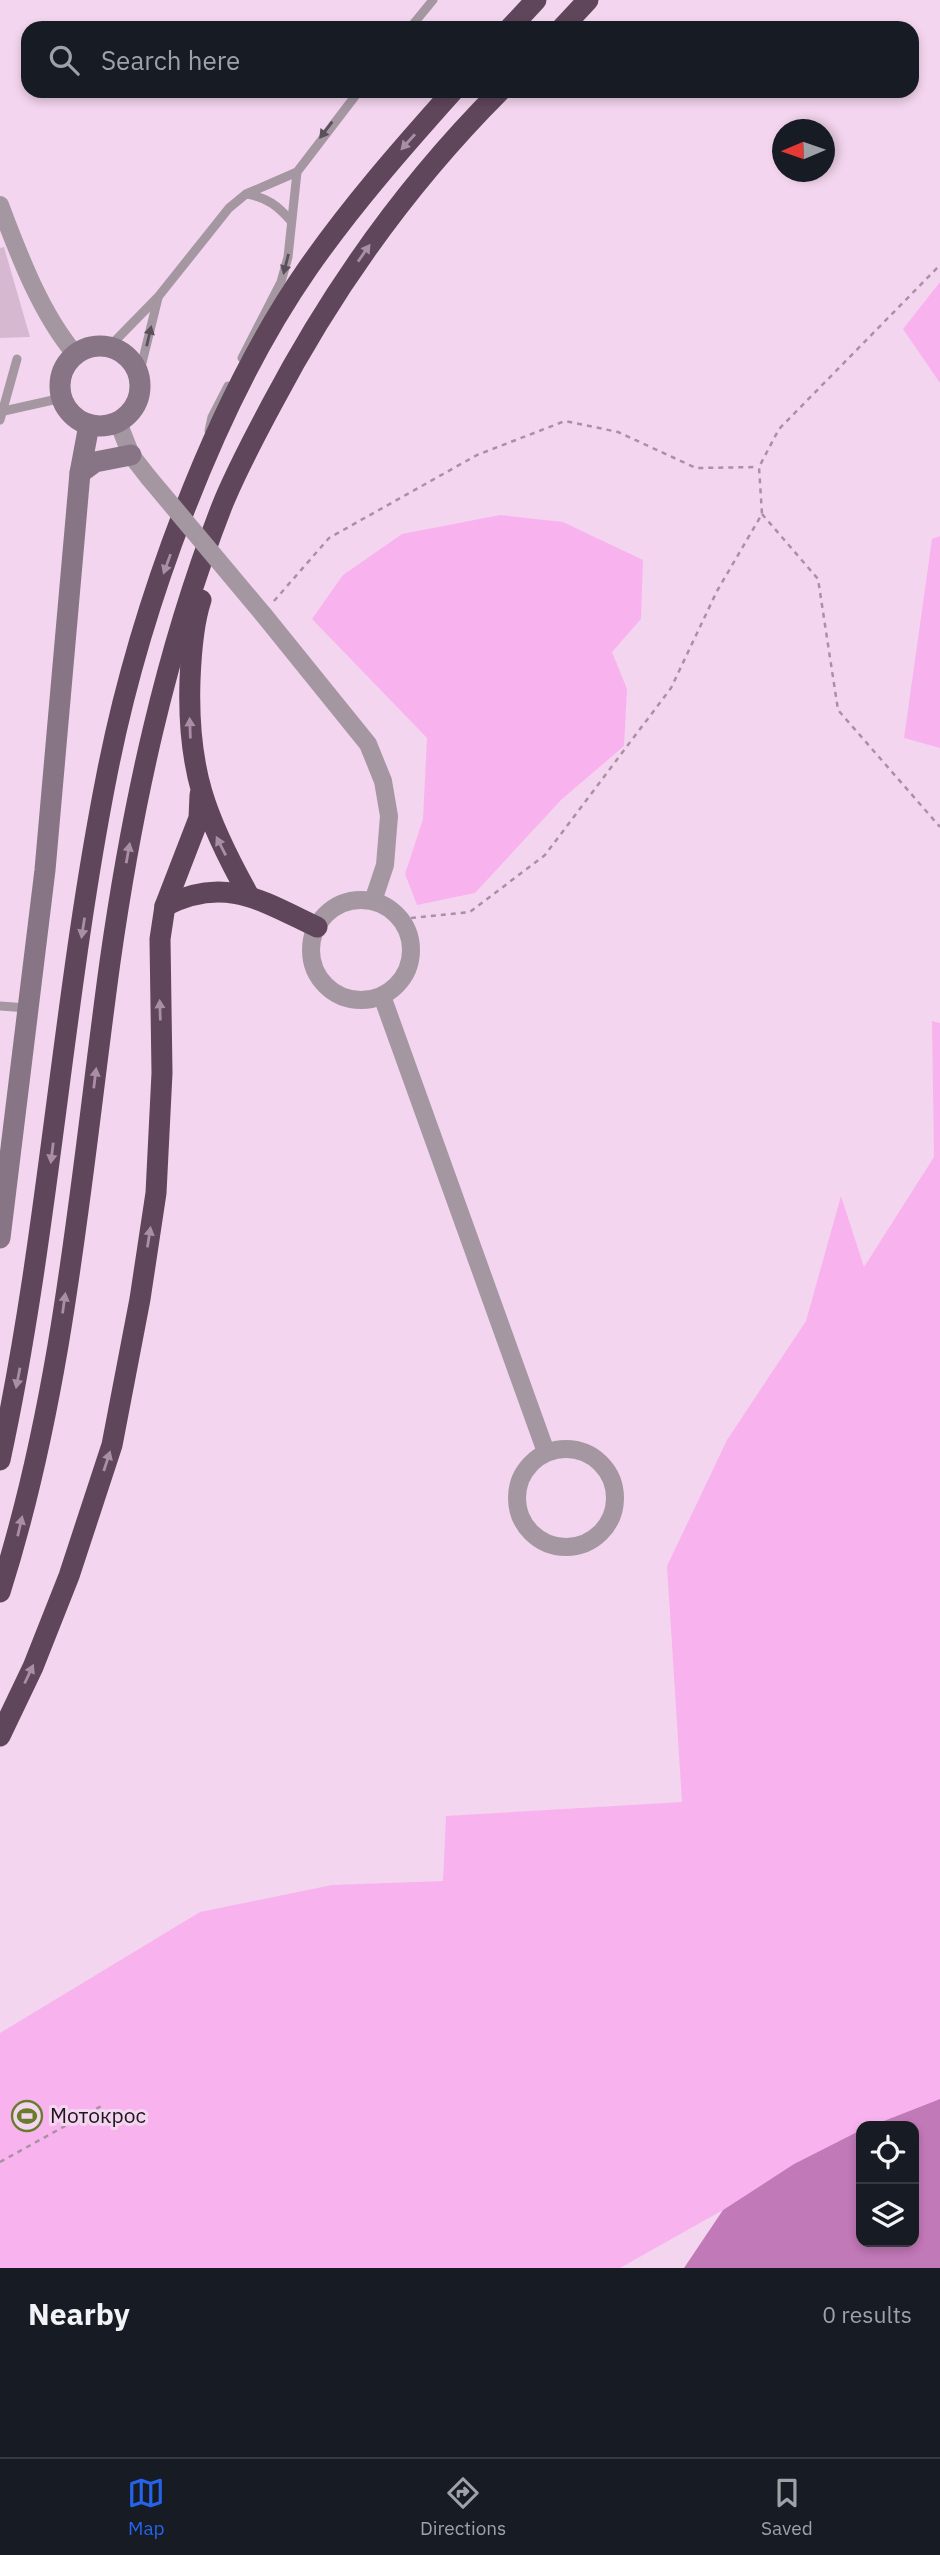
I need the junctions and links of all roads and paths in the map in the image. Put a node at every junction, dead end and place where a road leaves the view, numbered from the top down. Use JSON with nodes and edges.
{"nodes":[{"id":1,"x":433,"y":0,"type":"edge"},
{"id":2,"x":537,"y":0,"type":"edge"},
{"id":3,"x":588,"y":0,"type":"edge"},
{"id":4,"x":598,"y":0,"type":"edge"},
{"id":5,"x":416,"y":21,"type":"edge"},
{"id":6,"x":517,"y":21,"type":"edge"},
{"id":7,"x":569,"y":21,"type":"edge"},
{"id":8,"x":572,"y":21,"type":"edge"},
{"id":9,"x":354,"y":98,"type":"edge"},
{"id":10,"x":447,"y":98,"type":"edge"},
{"id":11,"x":494,"y":98,"type":"edge"},
{"id":12,"x":297,"y":172,"type":"junction"},
{"id":13,"x":246,"y":194,"type":"junction"},
{"id":14,"x":0,"y":205,"type":"edge"},
{"id":15,"x":292,"y":221,"type":"junction"},
{"id":16,"x":940,"y":265,"type":"edge"},
{"id":17,"x":158,"y":296,"type":"junction"},
{"id":18,"x":311,"y":329,"type":"junction"},
{"id":19,"x":110,"y":346,"type":"junction"},
{"id":20,"x":75,"y":354,"type":"junction"},
{"id":21,"x":17,"y":359,"type":"dead end"},
{"id":22,"x":139,"y":375,"type":"junction"},
{"id":23,"x":62,"y":398,"type":"junction"},
{"id":24,"x":2,"y":416,"type":"edge"},
{"id":25,"x":118,"y":422,"type":"junction"},
{"id":26,"x":89,"y":425,"type":"junction"},
{"id":27,"x":131,"y":455,"type":"junction"},
{"id":28,"x":759,"y":467,"type":"junction"},
{"id":29,"x":79,"y":473,"type":"junction"},
{"id":30,"x":199,"y":477,"type":"junction"},
{"id":31,"x":762,"y":514,"type":"junction"},
{"id":32,"x":263,"y":614,"type":"junction"},
{"id":33,"x":200,"y":795,"type":"junction"},
{"id":34,"x":940,"y":827,"type":"edge"},
{"id":35,"x":248,"y":894,"type":"junction"},
{"id":36,"x":373,"y":901,"type":"junction"},
{"id":37,"x":164,"y":906,"type":"junction"},
{"id":38,"x":401,"y":919,"type":"junction"},
{"id":39,"x":317,"y":927,"type":"junction"},
{"id":40,"x":382,"y":996,"type":"junction"},
{"id":41,"x":0,"y":1006,"type":"edge"},
{"id":42,"x":28,"y":1008,"type":"junction"},
{"id":43,"x":0,"y":1238,"type":"edge"},
{"id":44,"x":546,"y":1452,"type":"junction"},
{"id":45,"x":0,"y":1460,"type":"edge"},
{"id":46,"x":0,"y":1592,"type":"edge"},
{"id":47,"x":0,"y":1736,"type":"edge"},
{"id":48,"x":103,"y":2105,"type":"dead end"},
{"id":49,"x":0,"y":2162,"type":"edge"}],
"edges":[{"from":1,"to":5,"type":"lane"},
{"from":2,"to":6,"type":"highway"},
{"from":3,"to":7,"type":"highway"},
{"from":4,"to":8,"type":"lane"},
{"from":9,"to":12,"type":"lane","one_way":true},
{"from":10,"to":30,"type":"highway","one_way":true},
{"from":18,"to":11,"type":"highway","one_way":true},
{"from":12,"to":13,"type":"lane"},
{"from":12,"to":15,"type":"lane"},
{"from":13,"to":15,"type":"lane"},
{"from":13,"to":17,"type":"lane"},
{"from":14,"to":20,"type":"street"},
{"from":15,"to":30,"type":"lane","one_way":true},
{"from":16,"to":28,"type":"path"},
{"from":17,"to":19,"type":"lane"},
{"from":22,"to":17,"type":"lane","one_way":true},
{"from":33,"to":18,"type":"highway","one_way":true},
{"from":46,"to":18,"type":"highway","one_way":true},
{"from":19,"to":20,"type":"street"},
{"from":19,"to":22,"type":"street"},
{"from":20,"to":23,"type":"street"},
{"from":21,"to":24,"type":"lane"},
{"from":22,"to":25,"type":"street"},
{"from":23,"to":24,"type":"lane"},
{"from":23,"to":26,"type":"street"},
{"from":25,"to":26,"type":"street"},
{"from":25,"to":27,"type":"street"},
{"from":26,"to":29,"type":"street"},
{"from":27,"to":29,"type":"street"},
{"from":27,"to":32,"type":"street","bridge":true},
{"from":28,"to":31,"type":"path"},
{"from":28,"to":32,"type":"path"},
{"from":29,"to":42,"type":"street"},
{"from":30,"to":45,"type":"highway","one_way":true},
{"from":31,"to":34,"type":"path"},
{"from":31,"to":38,"type":"path"},
{"from":32,"to":36,"type":"street"},
{"from":35,"to":33,"type":"highway","one_way":true},
{"from":33,"to":37,"type":"highway"},
{"from":35,"to":37,"type":"highway"},
{"from":35,"to":39,"type":"highway"},
{"from":36,"to":38,"type":"street"},
{"from":36,"to":39,"type":"street"},
{"from":47,"to":37,"type":"highway","one_way":true},
{"from":38,"to":40,"type":"street"},
{"from":39,"to":40,"type":"street"},
{"from":40,"to":44,"type":"street"},
{"from":41,"to":42,"type":"lane"},
{"from":42,"to":43,"type":"street"},
{"from":44,"to":44,"type":"street"},
{"from":48,"to":49,"type":"path"}]}
